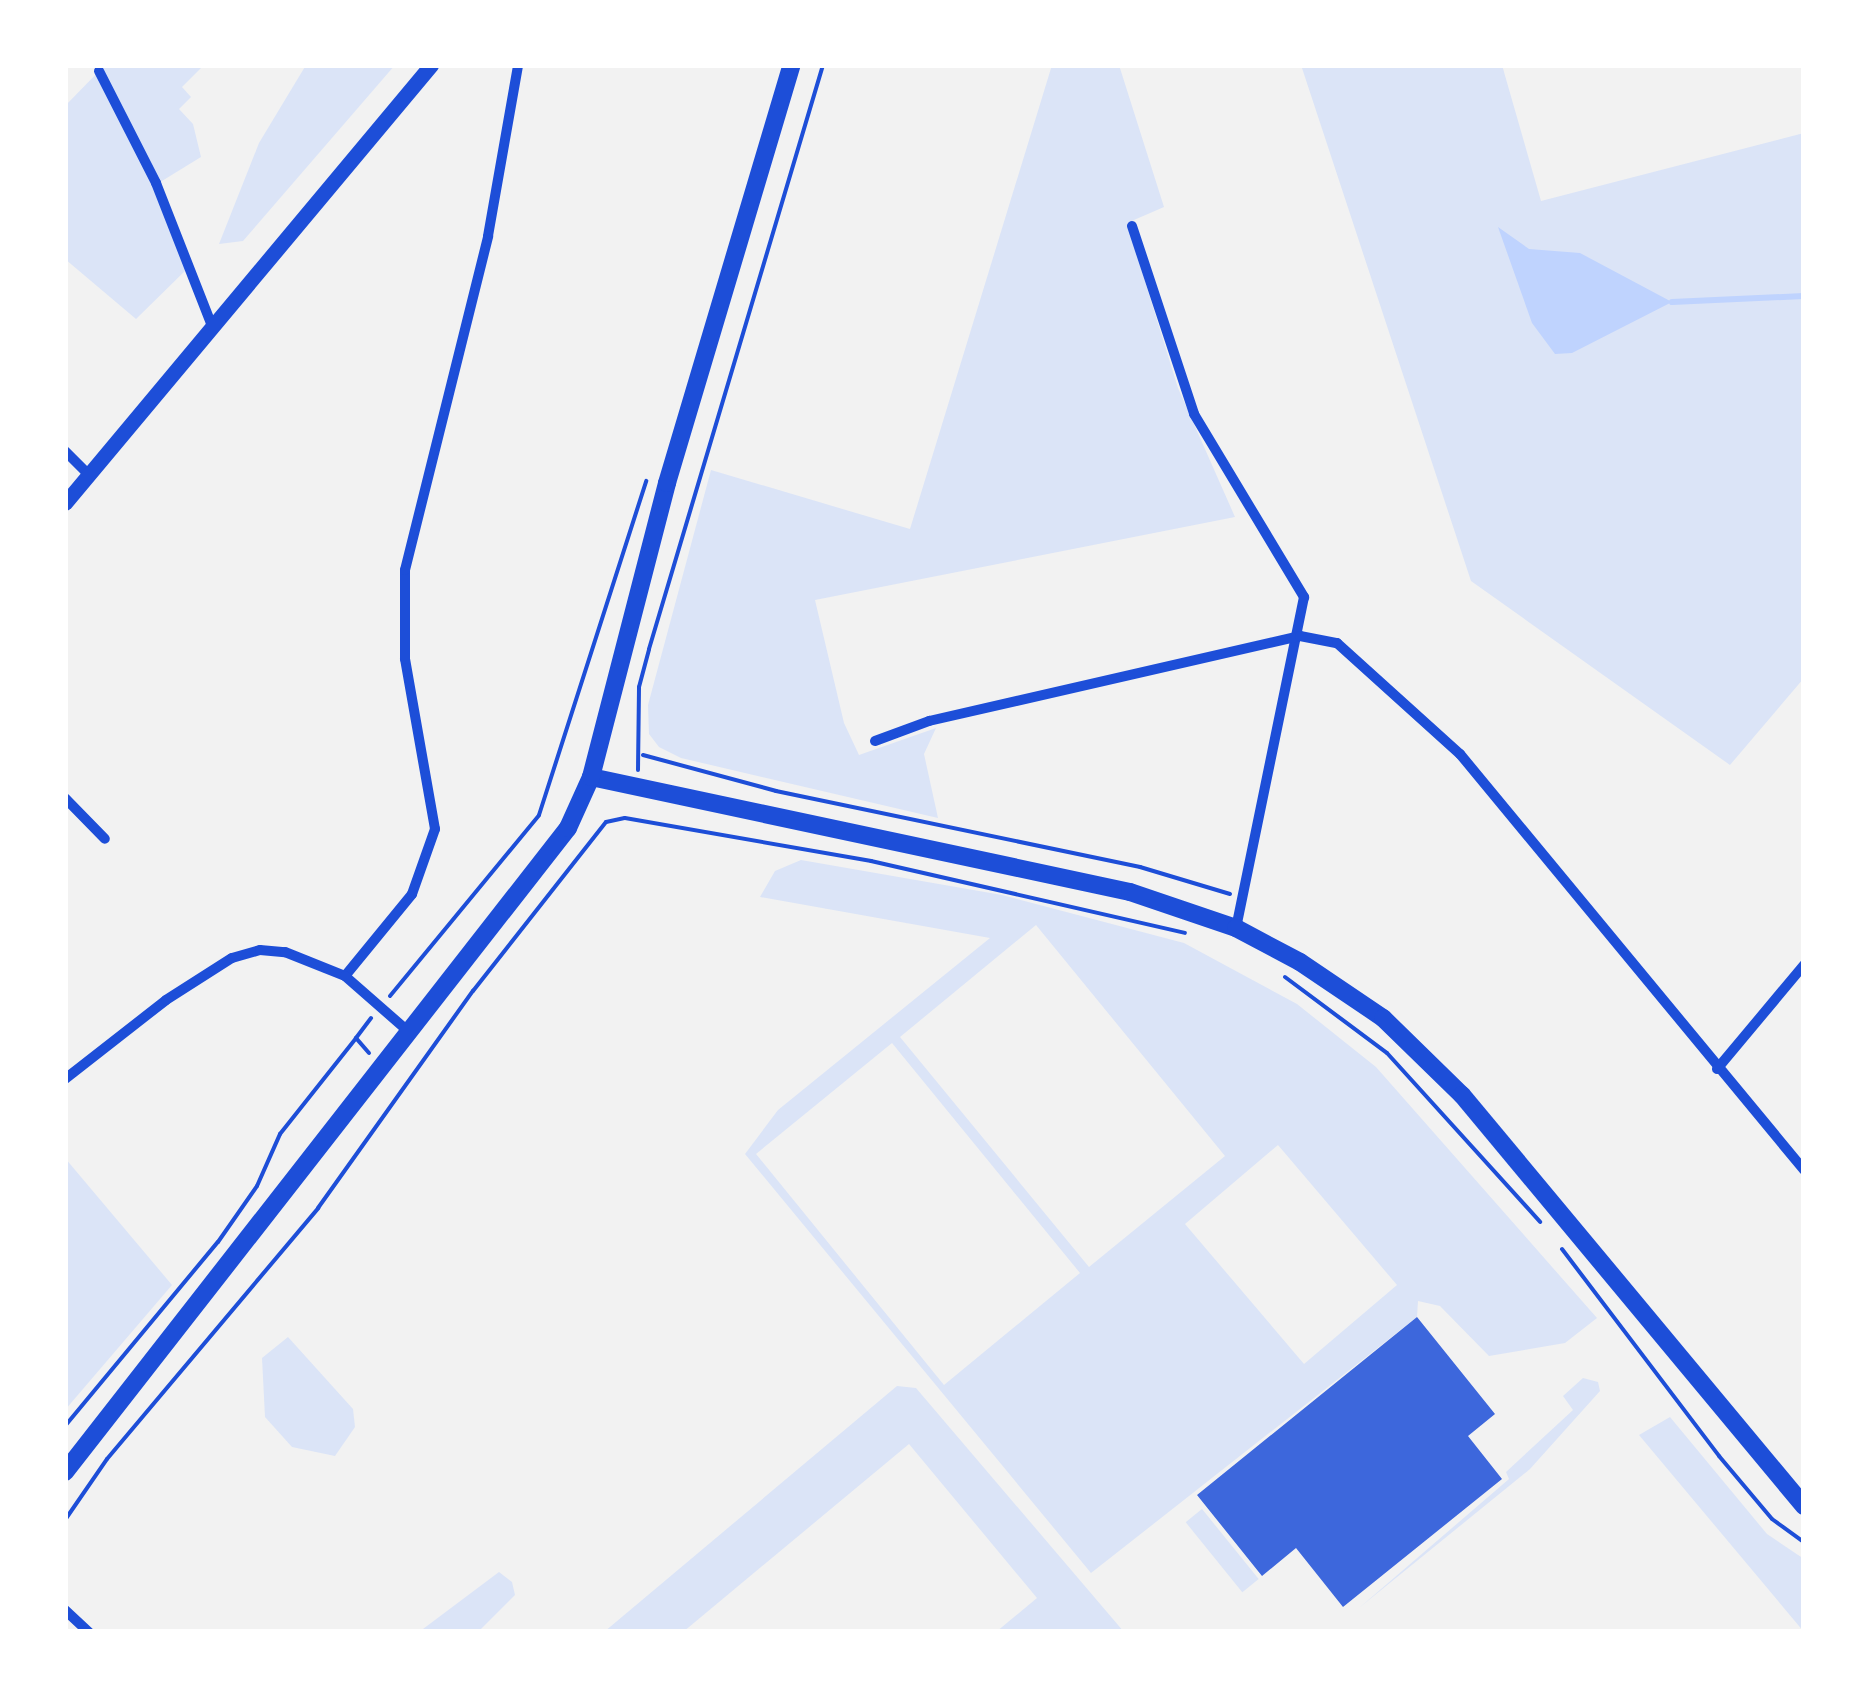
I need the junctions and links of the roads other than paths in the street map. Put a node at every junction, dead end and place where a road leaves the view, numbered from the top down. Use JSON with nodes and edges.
{"nodes":[{"id":1,"x":431,"y":65,"type":"edge"},
{"id":2,"x":518,"y":65,"type":"edge"},
{"id":3,"x":792,"y":65,"type":"edge"},
{"id":4,"x":100,"y":71,"type":"dead end"},
{"id":5,"x":1132,"y":226,"type":"dead end"},
{"id":6,"x":212,"y":326,"type":"junction"},
{"id":7,"x":65,"y":451,"type":"edge"},
{"id":8,"x":89,"y":475,"type":"junction"},
{"id":9,"x":65,"y":503,"type":"edge"},
{"id":10,"x":1300,"y":636,"type":"junction"},
{"id":11,"x":876,"y":741,"type":"dead end"},
{"id":12,"x":592,"y":776,"type":"junction"},
{"id":13,"x":65,"y":798,"type":"edge"},
{"id":14,"x":105,"y":838,"type":"dead end"},
{"id":15,"x":1236,"y":928,"type":"junction"},
{"id":16,"x":1804,"y":965,"type":"edge"},
{"id":17,"x":346,"y":976,"type":"junction"},
{"id":18,"x":409,"y":1032,"type":"junction"},
{"id":19,"x":1717,"y":1069,"type":"junction"},
{"id":20,"x":65,"y":1079,"type":"edge"},
{"id":21,"x":1804,"y":1170,"type":"edge"},
{"id":22,"x":65,"y":1472,"type":"edge"},
{"id":23,"x":1804,"y":1506,"type":"edge"},
{"id":24,"x":65,"y":1610,"type":"edge"},
{"id":25,"x":89,"y":1632,"type":"edge"}],
"edges":[{"from":1,"to":6,"type":"street"},
{"from":2,"to":17,"type":"street"},
{"from":3,"to":12,"type":"main road"},
{"from":4,"to":6,"type":"street"},
{"from":5,"to":10,"type":"street"},
{"from":6,"to":8,"type":"street"},
{"from":7,"to":8,"type":"street"},
{"from":8,"to":9,"type":"street"},
{"from":10,"to":11,"type":"street"},
{"from":10,"to":15,"type":"street"},
{"from":10,"to":19,"type":"street"},
{"from":12,"to":15,"type":"main road"},
{"from":12,"to":18,"type":"main road"},
{"from":13,"to":14,"type":"street"},
{"from":15,"to":23,"type":"main road"},
{"from":16,"to":19,"type":"street"},
{"from":17,"to":18,"type":"street"},
{"from":17,"to":20,"type":"street"},
{"from":18,"to":22,"type":"main road"},
{"from":19,"to":21,"type":"street"},
{"from":24,"to":25,"type":"street"}]}
